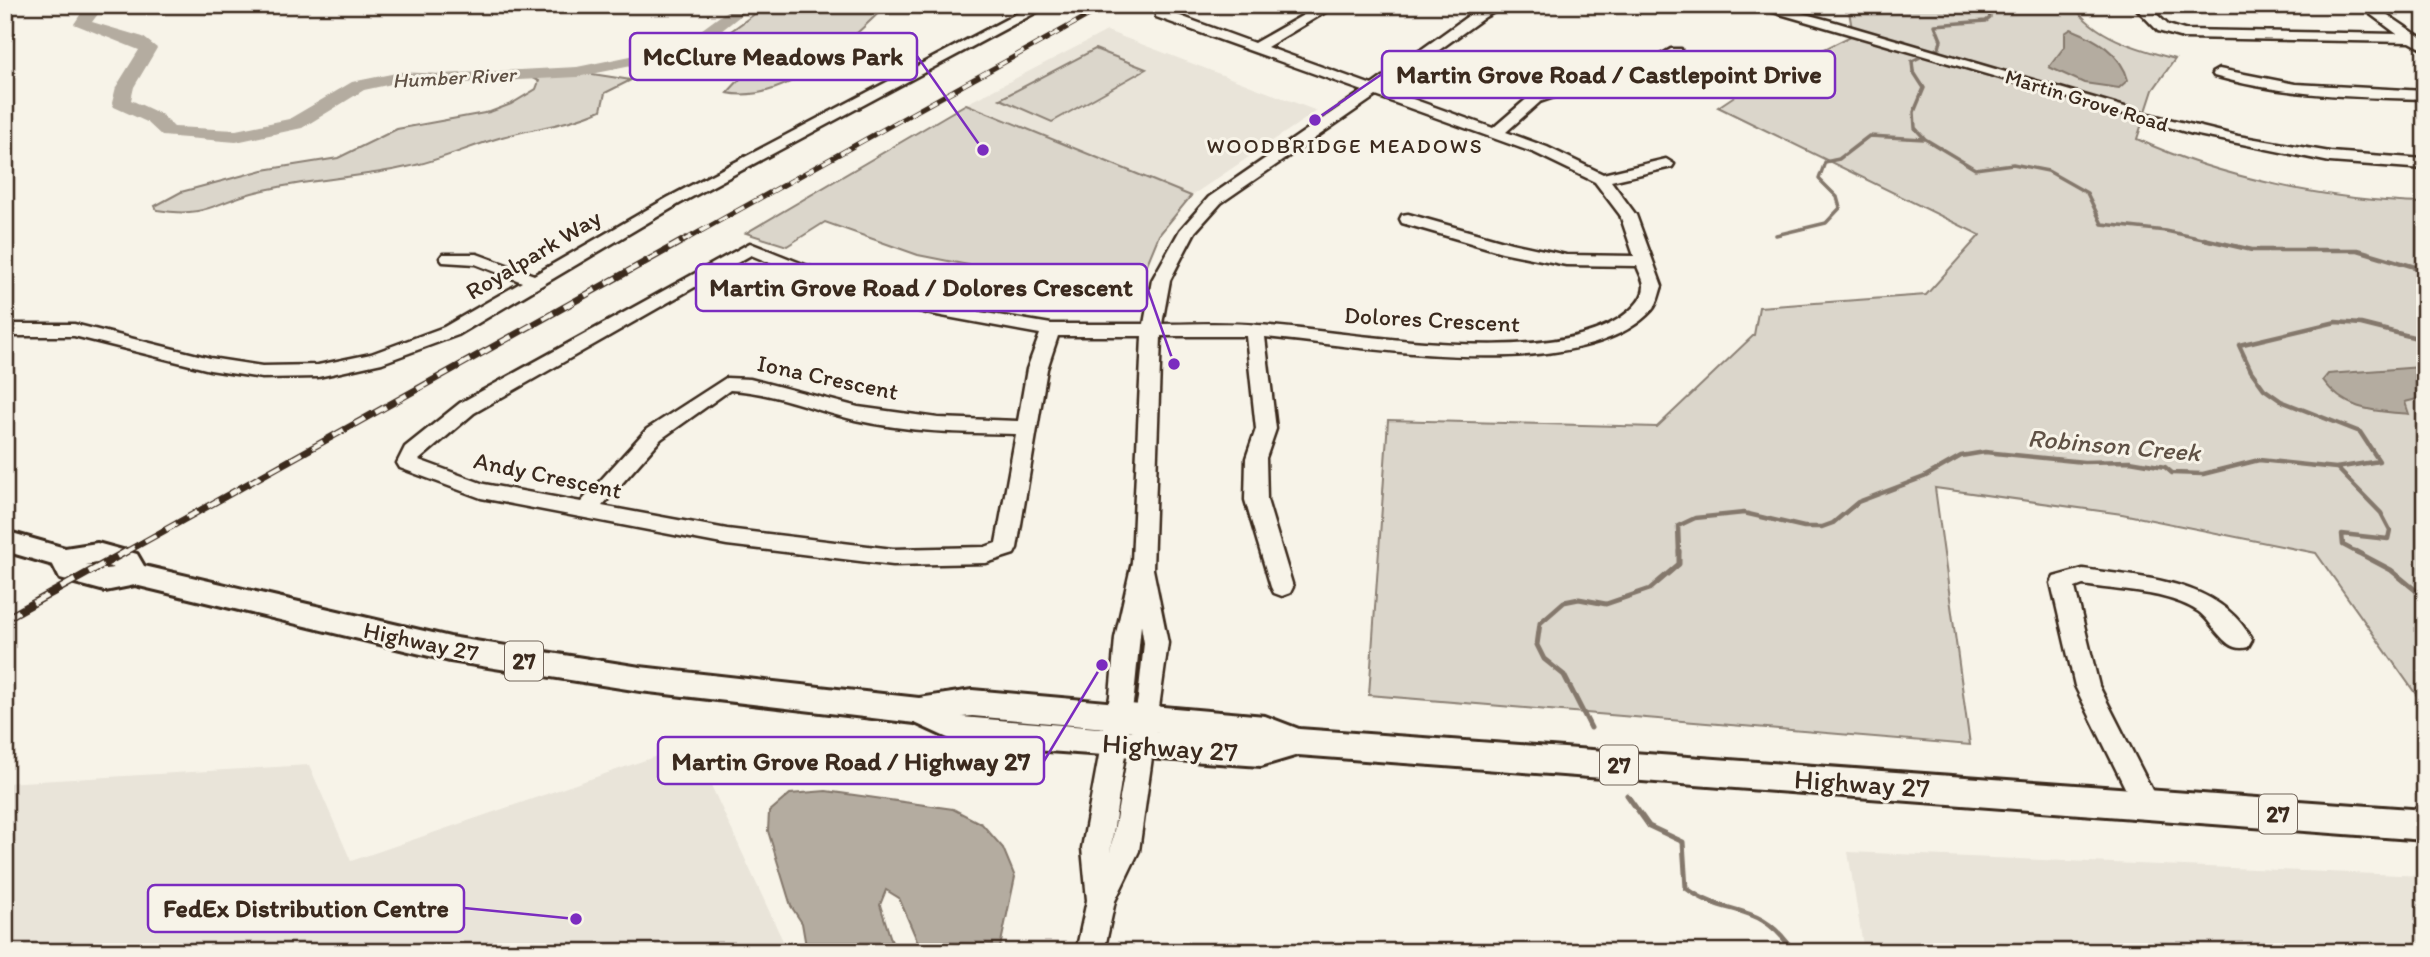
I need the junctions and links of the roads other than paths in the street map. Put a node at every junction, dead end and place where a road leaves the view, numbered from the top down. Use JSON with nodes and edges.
{"nodes":[{"id":1,"x":1044,"y":5,"type":"edge"},
{"id":2,"x":1177,"y":5,"type":"edge"},
{"id":3,"x":1331,"y":5,"type":"edge"},
{"id":4,"x":1501,"y":5,"type":"edge"},
{"id":5,"x":1755,"y":5,"type":"edge"},
{"id":6,"x":2139,"y":5,"type":"edge"},
{"id":7,"x":2364,"y":5,"type":"edge"},
{"id":8,"x":2412,"y":38,"type":"junction"},
{"id":9,"x":2425,"y":46,"type":"edge"},
{"id":10,"x":1257,"y":47,"type":"junction"},
{"id":11,"x":1676,"y":52,"type":"dead end"},
{"id":12,"x":2219,"y":72,"type":"dead end"},
{"id":13,"x":1371,"y":91,"type":"junction"},
{"id":14,"x":2425,"y":94,"type":"edge"},
{"id":15,"x":1495,"y":134,"type":"junction"},
{"id":16,"x":2425,"y":163,"type":"edge"},
{"id":17,"x":1666,"y":164,"type":"dead end"},
{"id":18,"x":1601,"y":179,"type":"junction"},
{"id":19,"x":1408,"y":219,"type":"dead end"},
{"id":20,"x":449,"y":258,"type":"dead end"},
{"id":21,"x":1646,"y":261,"type":"junction"},
{"id":22,"x":536,"y":281,"type":"junction"},
{"id":23,"x":5,"y":330,"type":"edge"},
{"id":24,"x":1051,"y":330,"type":"junction"},
{"id":25,"x":1255,"y":330,"type":"junction"},
{"id":26,"x":1153,"y":331,"type":"junction"},
{"id":27,"x":1025,"y":428,"type":"junction"},
{"id":28,"x":585,"y":511,"type":"junction"},
{"id":29,"x":5,"y":541,"type":"edge"},
{"id":30,"x":1282,"y":587,"type":"dead end"},
{"id":31,"x":2240,"y":640,"type":"dead end"},
{"id":32,"x":919,"y":711,"type":"joint"},
{"id":33,"x":1130,"y":731,"type":"junction"},
{"id":34,"x":1298,"y":742,"type":"joint"},
{"id":35,"x":2146,"y":804,"type":"junction"},
{"id":36,"x":2425,"y":825,"type":"edge"},
{"id":37,"x":1090,"y":952,"type":"edge"}],
"edges":[{"from":1,"to":22,"type":"street","name":"Royalpark Way"},
{"from":2,"to":10,"type":"street","name":"Dolores Crescent"},
{"from":3,"to":10,"type":"street"},
{"from":4,"to":13,"type":"street"},
{"from":5,"to":16,"type":"street","name":"Martin Grove Road"},
{"from":6,"to":8,"type":"street"},
{"from":7,"to":8,"type":"street"},
{"from":8,"to":9,"type":"street"},
{"from":10,"to":13,"type":"street","name":"Dolores Crescent"},
{"from":11,"to":15,"type":"street"},
{"from":12,"to":14,"type":"street"},
{"from":13,"to":15,"type":"street","name":"Dolores Crescent"},
{"from":13,"to":26,"type":"street"},
{"from":15,"to":18,"type":"street","name":"Dolores Crescent"},
{"from":17,"to":18,"type":"street"},
{"from":18,"to":21,"type":"street","name":"Dolores Crescent"},
{"from":19,"to":21,"type":"street"},
{"from":20,"to":22,"type":"street"},
{"from":21,"to":25,"type":"street","name":"Dolores Crescent"},
{"from":22,"to":23,"type":"street","name":"Royalpark Way"},
{"from":24,"to":26,"type":"street","name":"Andy Crescent"},
{"from":24,"to":27,"type":"street","name":"Andy Crescent"},
{"from":24,"to":28,"type":"street","name":"Andy Crescent"},
{"from":25,"to":26,"type":"street","name":"Dolores Crescent"},
{"from":25,"to":30,"type":"street"},
{"from":26,"to":33,"type":"street"},
{"from":27,"to":28,"type":"street","name":"Iona Crescent"},
{"from":27,"to":28,"type":"street","name":"Andy Crescent"},
{"from":29,"to":32,"type":"main road","name":"Highway 27","number":"27"},
{"from":31,"to":35,"type":"street"},
{"from":32,"to":33,"type":"main road","name":"Highway 27","number":"27"},
{"from":33,"to":34,"type":"main road","name":"Highway 27","number":"27"},
{"from":33,"to":37,"type":"street"},
{"from":34,"to":35,"type":"main road","name":"Highway 27","number":"27"},
{"from":35,"to":36,"type":"main road","name":"Highway 27","number":"27"}]}
